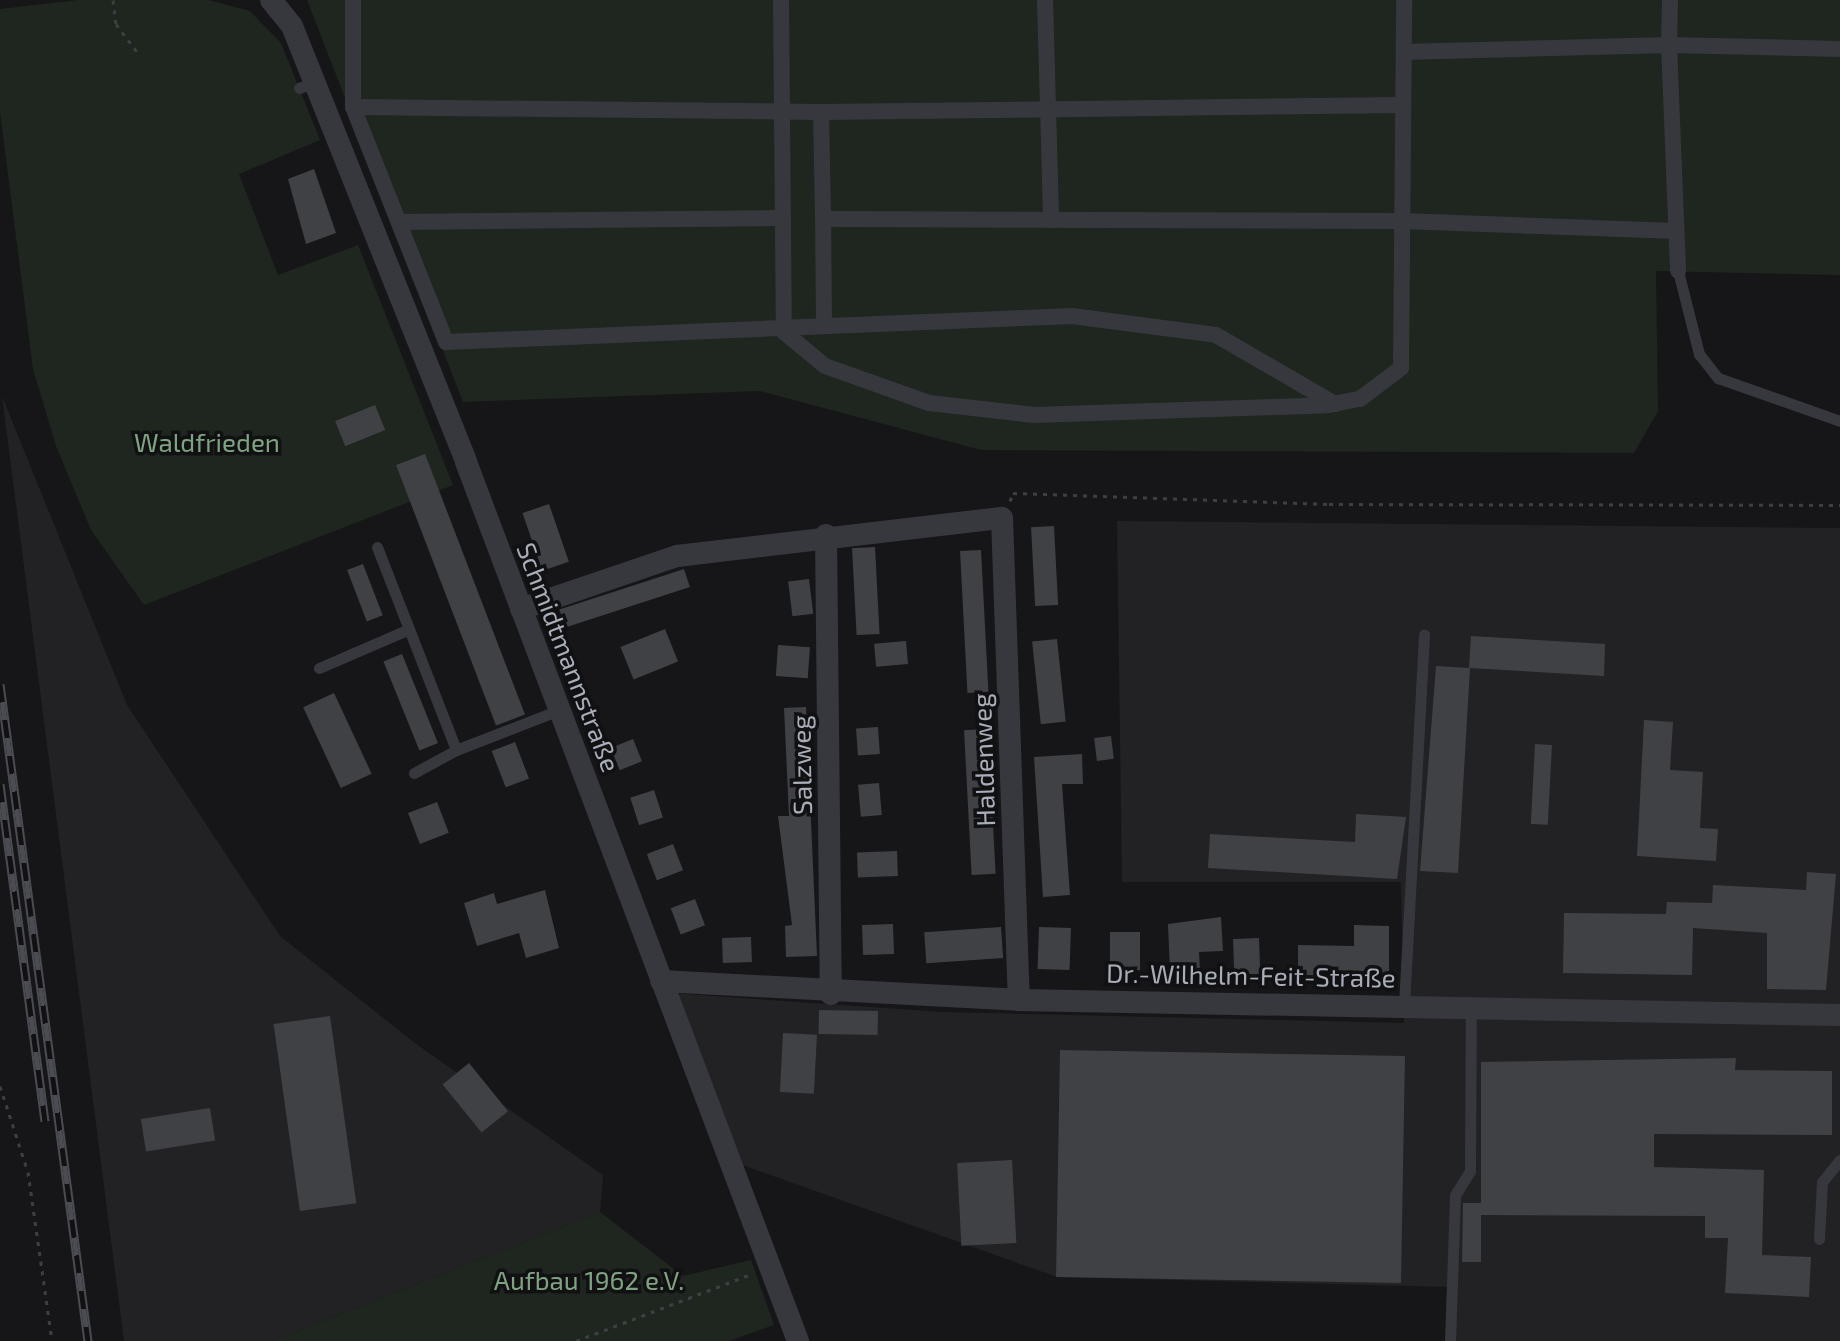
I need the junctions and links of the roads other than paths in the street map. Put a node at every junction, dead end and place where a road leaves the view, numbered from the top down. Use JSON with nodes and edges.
{"nodes":[{"id":1,"x":271,"y":0,"type":"edge"},
{"id":2,"x":353,"y":0,"type":"edge"},
{"id":3,"x":781,"y":0,"type":"edge"},
{"id":4,"x":1045,"y":0,"type":"edge"},
{"id":5,"x":1404,"y":0,"type":"edge"},
{"id":6,"x":1670,"y":0,"type":"edge"},
{"id":7,"x":1669,"y":45,"type":"junction"},
{"id":8,"x":1840,"y":49,"type":"edge"},
{"id":9,"x":1404,"y":52,"type":"junction"},
{"id":10,"x":1403,"y":105,"type":"junction"},
{"id":11,"x":353,"y":107,"type":"junction"},
{"id":12,"x":782,"y":110,"type":"junction"},
{"id":13,"x":1051,"y":110,"type":"junction"},
{"id":14,"x":821,"y":112,"type":"junction"},
{"id":15,"x":782,"y":218,"type":"junction"},
{"id":16,"x":823,"y":219,"type":"junction"},
{"id":17,"x":1051,"y":220,"type":"junction"},
{"id":18,"x":1402,"y":221,"type":"junction"},
{"id":19,"x":399,"y":222,"type":"junction"},
{"id":20,"x":1676,"y":231,"type":"junction"},
{"id":21,"x":1678,"y":271,"type":"joint"},
{"id":22,"x":824,"y":324,"type":"junction"},
{"id":23,"x":783,"y":326,"type":"junction"},
{"id":24,"x":1335,"y":404,"type":"junction"},
{"id":25,"x":1840,"y":421,"type":"edge"},
{"id":26,"x":826,"y":535,"type":"junction"},
{"id":27,"x":377,"y":547,"type":"dead end"},
{"id":28,"x":521,"y":609,"type":"junction"},
{"id":29,"x":409,"y":629,"type":"junction"},
{"id":30,"x":1424,"y":635,"type":"dead end"},
{"id":31,"x":319,"y":668,"type":"dead end"},
{"id":32,"x":559,"y":710,"type":"junction"},
{"id":33,"x":456,"y":750,"type":"junction"},
{"id":34,"x":414,"y":773,"type":"dead end"},
{"id":35,"x":661,"y":981,"type":"junction"},
{"id":36,"x":831,"y":994,"type":"junction"},
{"id":37,"x":1019,"y":1000,"type":"junction"},
{"id":38,"x":1404,"y":1005,"type":"junction"},
{"id":39,"x":1471,"y":1006,"type":"junction"},
{"id":40,"x":1840,"y":1015,"type":"edge"},
{"id":41,"x":1840,"y":1160,"type":"edge"},
{"id":42,"x":1819,"y":1239,"type":"dead end"},
{"id":43,"x":798,"y":1341,"type":"edge"},
{"id":44,"x":1450,"y":1341,"type":"edge"}],
"edges":[{"from":1,"to":28,"type":"street","name":"Schmidtmannstraße"},
{"from":2,"to":11,"type":"street"},
{"from":3,"to":12,"type":"street"},
{"from":4,"to":13,"type":"street"},
{"from":5,"to":9,"type":"street"},
{"from":6,"to":7,"type":"street"},
{"from":7,"to":8,"type":"street"},
{"from":7,"to":9,"type":"street"},
{"from":7,"to":20,"type":"street"},
{"from":9,"to":10,"type":"street"},
{"from":10,"to":13,"type":"street"},
{"from":10,"to":18,"type":"street"},
{"from":11,"to":12,"type":"street"},
{"from":11,"to":19,"type":"street"},
{"from":12,"to":14,"type":"street"},
{"from":12,"to":15,"type":"street"},
{"from":13,"to":14,"type":"street"},
{"from":13,"to":17,"type":"street"},
{"from":14,"to":16,"type":"street"},
{"from":15,"to":19,"type":"street"},
{"from":15,"to":23,"type":"street"},
{"from":16,"to":17,"type":"street"},
{"from":16,"to":22,"type":"street"},
{"from":17,"to":18,"type":"street"},
{"from":18,"to":20,"type":"street"},
{"from":18,"to":24,"type":"street"},
{"from":19,"to":23,"type":"street"},
{"from":20,"to":21,"type":"street"},
{"from":21,"to":25,"type":"lane"},
{"from":22,"to":23,"type":"street"},
{"from":22,"to":24,"type":"street"},
{"from":23,"to":24,"type":"street"},
{"from":26,"to":28,"type":"street"},
{"from":26,"to":36,"type":"street","name":"Salzweg"},
{"from":26,"to":37,"type":"street","name":"Haldenweg"},
{"from":27,"to":29,"type":"lane"},
{"from":28,"to":32,"type":"street","name":"Schmidtmannstraße"},
{"from":29,"to":31,"type":"lane"},
{"from":29,"to":33,"type":"lane"},
{"from":30,"to":38,"type":"lane"},
{"from":32,"to":33,"type":"lane"},
{"from":32,"to":35,"type":"street","name":"Schmidtmannstraße"},
{"from":33,"to":34,"type":"lane"},
{"from":35,"to":36,"type":"street","name":"Dr.-Wilhelm-Feit-Straße"},
{"from":35,"to":43,"type":"street","name":"Schmidtmannstraße"},
{"from":36,"to":37,"type":"street","name":"Dr.-Wilhelm-Feit-Straße"},
{"from":37,"to":38,"type":"street","name":"Dr.-Wilhelm-Feit-Straße"},
{"from":38,"to":39,"type":"street","name":"Dr.-Wilhelm-Feit-Straße"},
{"from":39,"to":40,"type":"street","name":"Dr.-Wilhelm-Feit-Straße"},
{"from":39,"to":44,"type":"lane"},
{"from":41,"to":42,"type":"lane"}]}
